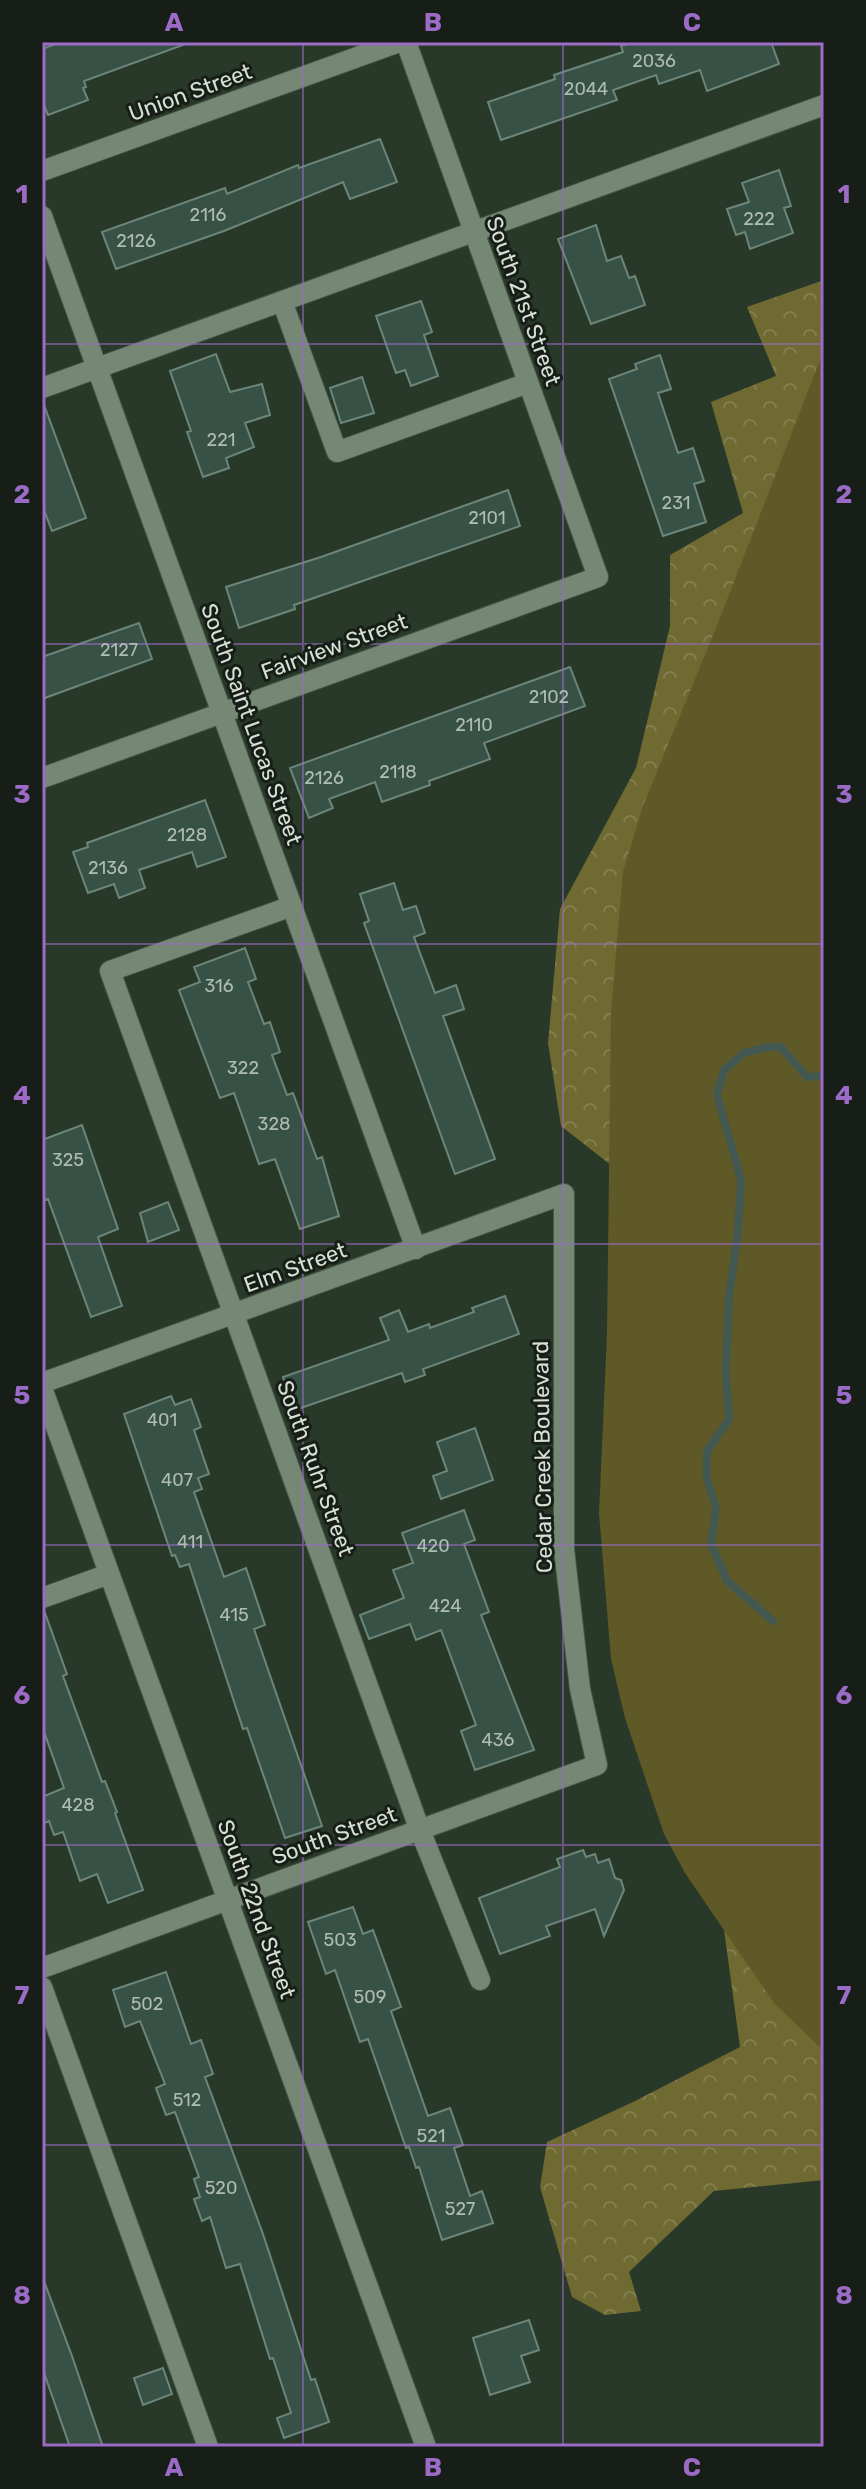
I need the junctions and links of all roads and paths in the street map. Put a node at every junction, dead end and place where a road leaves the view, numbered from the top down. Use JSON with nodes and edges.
{"nodes":[{"id":1,"x":399,"y":42,"type":"edge"},
{"id":2,"x":406,"y":42,"type":"edge"},
{"id":3,"x":824,"y":105,"type":"edge"},
{"id":4,"x":42,"y":171,"type":"edge"},
{"id":5,"x":42,"y":216,"type":"edge"},
{"id":6,"x":474,"y":232,"type":"junction"},
{"id":7,"x":282,"y":301,"type":"junction"},
{"id":8,"x":97,"y":368,"type":"junction"},
{"id":9,"x":528,"y":383,"type":"junction"},
{"id":10,"x":42,"y":388,"type":"edge"},
{"id":11,"x":598,"y":577,"type":"joint"},
{"id":12,"x":222,"y":713,"type":"junction"},
{"id":13,"x":42,"y":778,"type":"edge"},
{"id":14,"x":292,"y":906,"type":"junction"},
{"id":15,"x":564,"y":1194,"type":"joint"},
{"id":16,"x":416,"y":1249,"type":"junction"},
{"id":17,"x":234,"y":1314,"type":"junction"},
{"id":18,"x":42,"y":1386,"type":"edge"},
{"id":19,"x":109,"y":1574,"type":"junction"},
{"id":20,"x":42,"y":1598,"type":"edge"},
{"id":21,"x":597,"y":1765,"type":"joint"},
{"id":22,"x":420,"y":1829,"type":"junction"},
{"id":23,"x":228,"y":1899,"type":"junction"},
{"id":24,"x":42,"y":1968,"type":"edge"},
{"id":25,"x":480,"y":1980,"type":"dead end"},
{"id":26,"x":42,"y":1987,"type":"edge"},
{"id":27,"x":208,"y":2447,"type":"edge"},
{"id":28,"x":426,"y":2447,"type":"edge"}],
"edges":[{"from":1,"to":4,"type":"street","name":"Union Street"},
{"from":2,"to":6,"type":"street","name":"South 21st Street"},
{"from":3,"to":6,"type":"street"},
{"from":5,"to":8,"type":"street","name":"South Saint Lucas Street"},
{"from":6,"to":7,"type":"street"},
{"from":6,"to":9,"type":"street","name":"South 21st Street"},
{"from":7,"to":8,"type":"street"},
{"from":7,"to":9,"type":"street"},
{"from":8,"to":10,"type":"street"},
{"from":8,"to":12,"type":"street","name":"South Saint Lucas Street"},
{"from":9,"to":11,"type":"street","name":"South 21st Street"},
{"from":11,"to":12,"type":"street","name":"Fairview Street"},
{"from":12,"to":13,"type":"street","name":"Fairview Street"},
{"from":12,"to":14,"type":"street","name":"South Saint Lucas Street"},
{"from":14,"to":16,"type":"street","name":"South Saint Lucas Street"},
{"from":14,"to":17,"type":"street","name":"South Ruhr Street"},
{"from":15,"to":16,"type":"street","name":"Elm Street"},
{"from":15,"to":21,"type":"street","name":"Cedar Creek Boulevard"},
{"from":16,"to":17,"type":"street","name":"Elm Street"},
{"from":17,"to":18,"type":"street","name":"Elm Street"},
{"from":17,"to":22,"type":"street","name":"South Ruhr Street"},
{"from":18,"to":19,"type":"street","name":"South 22nd Street"},
{"from":19,"to":20,"type":"street"},
{"from":19,"to":23,"type":"street","name":"South 22nd Street"},
{"from":21,"to":22,"type":"street","name":"South Street"},
{"from":22,"to":23,"type":"street","name":"South Street"},
{"from":22,"to":25,"type":"street","name":"South Ruhr Street"},
{"from":23,"to":24,"type":"street","name":"South Street"},
{"from":23,"to":28,"type":"street","name":"South 22nd Street"},
{"from":26,"to":27,"type":"street"}]}
